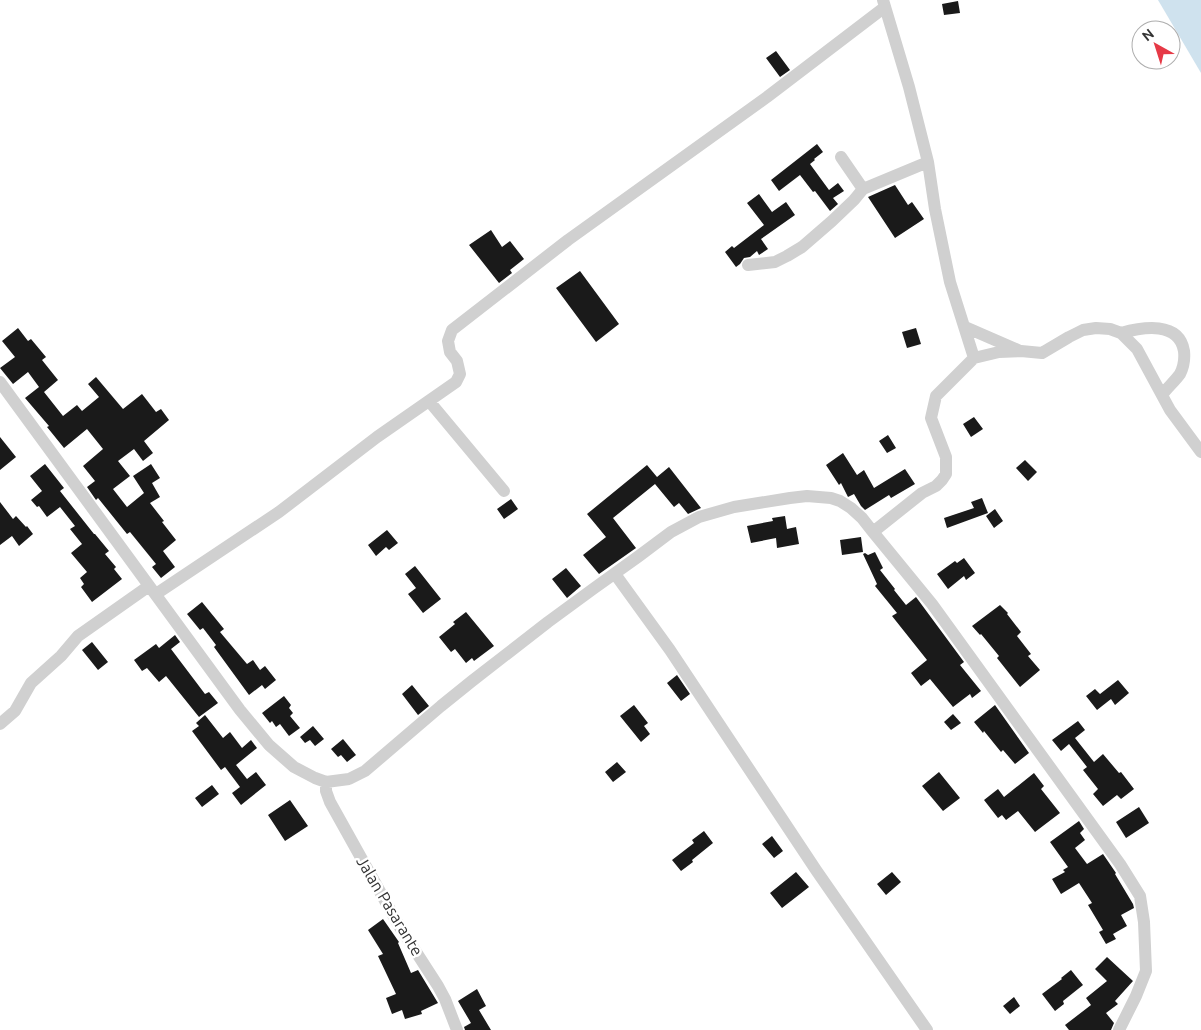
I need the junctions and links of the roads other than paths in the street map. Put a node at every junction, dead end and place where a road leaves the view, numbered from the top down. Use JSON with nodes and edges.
{"nodes":[{"id":1,"x":884,"y":4,"type":"edge"},
{"id":2,"x":841,"y":157,"type":"dead end"},
{"id":3,"x":928,"y":162,"type":"junction"},
{"id":4,"x":863,"y":189,"type":"junction"},
{"id":5,"x":748,"y":266,"type":"dead end"},
{"id":6,"x":965,"y":328,"type":"junction"},
{"id":7,"x":1121,"y":332,"type":"junction"},
{"id":8,"x":1020,"y":351,"type":"junction"},
{"id":9,"x":974,"y":358,"type":"junction"},
{"id":10,"x":0,"y":382,"type":"edge"},
{"id":11,"x":1162,"y":395,"type":"junction"},
{"id":12,"x":429,"y":400,"type":"junction"},
{"id":13,"x":1201,"y":452,"type":"edge"},
{"id":14,"x":504,"y":491,"type":"dead end"},
{"id":15,"x":873,"y":532,"type":"junction"},
{"id":16,"x":615,"y":574,"type":"junction"},
{"id":17,"x":153,"y":590,"type":"junction"},
{"id":18,"x":0,"y":724,"type":"edge"},
{"id":19,"x":326,"y":782,"type":"junction"},
{"id":20,"x":457,"y":1030,"type":"edge"},
{"id":21,"x":927,"y":1030,"type":"edge"},
{"id":22,"x":1119,"y":1030,"type":"edge"}],
"edges":[{"from":1,"to":3,"type":"street"},
{"from":1,"to":12,"type":"street"},
{"from":2,"to":4,"type":"street"},
{"from":3,"to":4,"type":"street"},
{"from":3,"to":6,"type":"street"},
{"from":4,"to":5,"type":"street"},
{"from":6,"to":8,"type":"street"},
{"from":6,"to":9,"type":"street"},
{"from":7,"to":8,"type":"street"},
{"from":7,"to":11,"type":"street"},
{"from":7,"to":11,"type":"street"},
{"from":8,"to":9,"type":"street"},
{"from":9,"to":15,"type":"street"},
{"from":10,"to":17,"type":"street"},
{"from":11,"to":13,"type":"street"},
{"from":12,"to":14,"type":"street"},
{"from":12,"to":17,"type":"street"},
{"from":15,"to":16,"type":"street"},
{"from":15,"to":22,"type":"street"},
{"from":16,"to":19,"type":"street"},
{"from":16,"to":21,"type":"street"},
{"from":17,"to":18,"type":"street"},
{"from":17,"to":19,"type":"street"},
{"from":19,"to":20,"type":"street","name":"Jalan Pasarante"}]}
